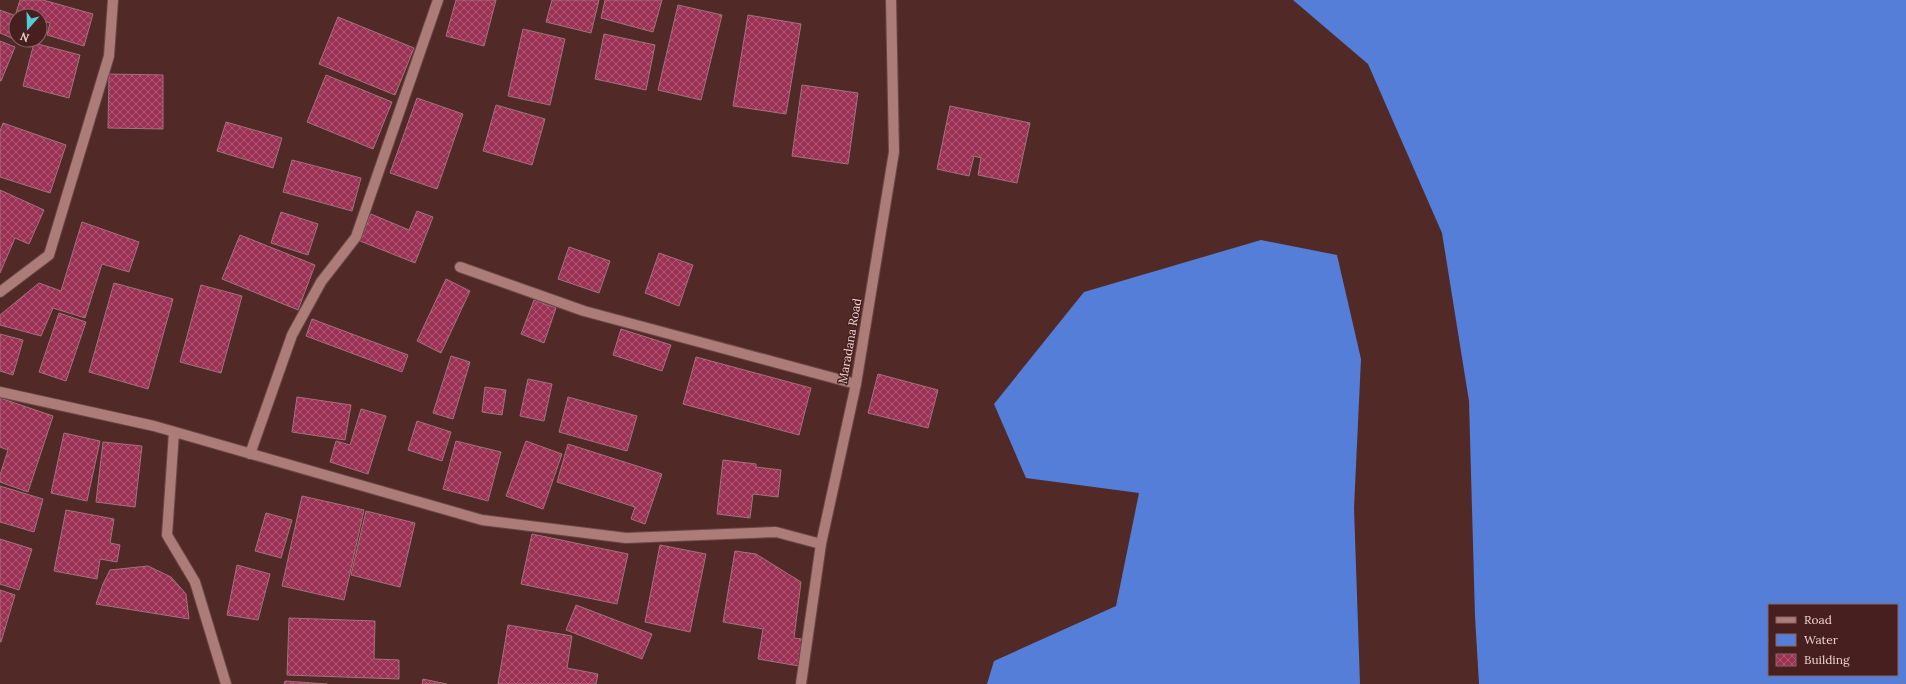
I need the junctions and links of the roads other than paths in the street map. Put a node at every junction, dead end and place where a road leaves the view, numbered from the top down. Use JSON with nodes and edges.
{"nodes":[{"id":1,"x":113,"y":0,"type":"edge"},
{"id":2,"x":438,"y":0,"type":"edge"},
{"id":3,"x":891,"y":0,"type":"edge"},
{"id":4,"x":460,"y":267,"type":"dead end"},
{"id":5,"x":0,"y":292,"type":"edge"},
{"id":6,"x":856,"y":384,"type":"junction"},
{"id":7,"x":0,"y":392,"type":"edge"},
{"id":8,"x":174,"y":432,"type":"junction"},
{"id":9,"x":250,"y":454,"type":"junction"},
{"id":10,"x":821,"y":544,"type":"junction"},
{"id":11,"x":226,"y":684,"type":"edge"},
{"id":12,"x":801,"y":684,"type":"edge"}],
"edges":[{"from":1,"to":5,"type":"street"},
{"from":2,"to":9,"type":"street"},
{"from":3,"to":6,"type":"street","name":"Maradana Road"},
{"from":4,"to":6,"type":"street"},
{"from":6,"to":10,"type":"street","name":"Maradana Road"},
{"from":7,"to":8,"type":"street"},
{"from":8,"to":9,"type":"street"},
{"from":8,"to":11,"type":"street"},
{"from":9,"to":10,"type":"street"},
{"from":10,"to":12,"type":"street","name":"Maradana Road"}]}
